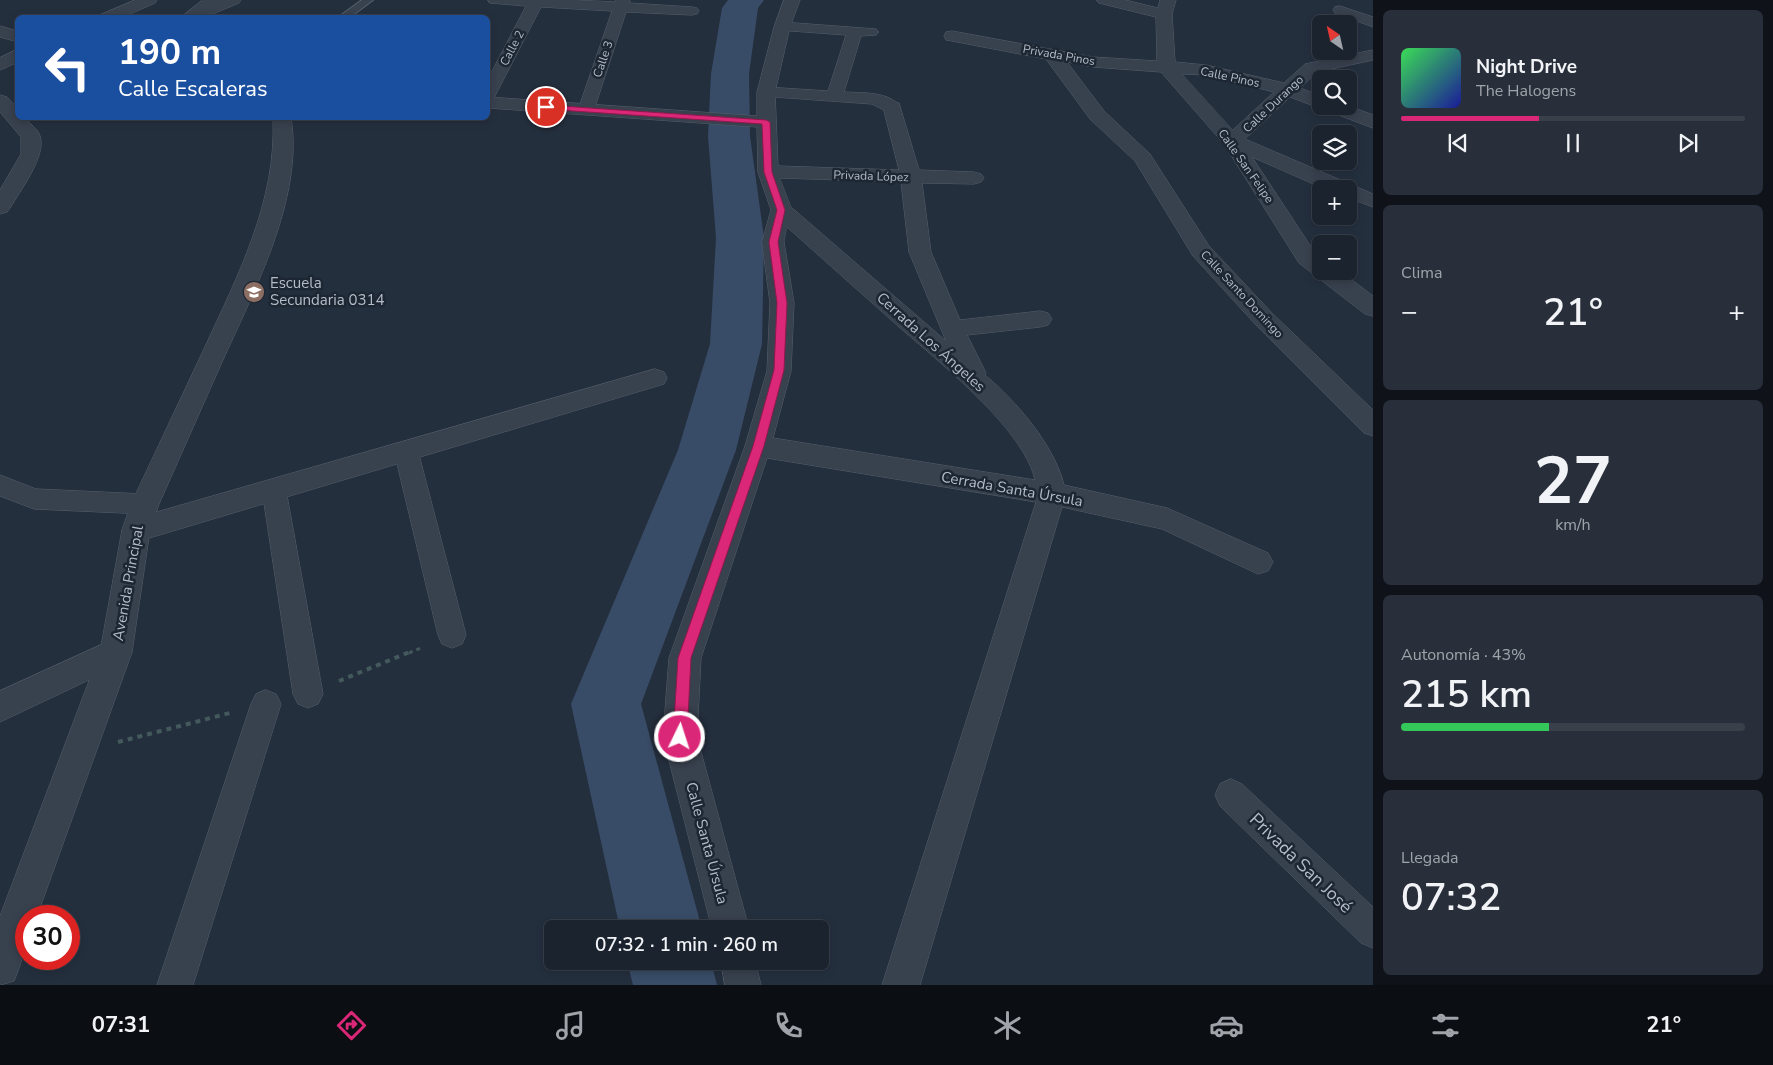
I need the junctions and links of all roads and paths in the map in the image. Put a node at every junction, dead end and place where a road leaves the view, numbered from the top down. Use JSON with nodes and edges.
{"nodes":[{"id":1,"x":101,"y":0,"type":"edge"},
{"id":2,"x":149,"y":0,"type":"edge"},
{"id":3,"x":213,"y":0,"type":"edge"},
{"id":4,"x":233,"y":0,"type":"edge"},
{"id":5,"x":368,"y":0,"type":"edge"},
{"id":6,"x":494,"y":0,"type":"edge"},
{"id":7,"x":792,"y":0,"type":"edge"},
{"id":8,"x":1105,"y":0,"type":"edge"},
{"id":9,"x":536,"y":1,"type":"edge"},
{"id":10,"x":622,"y":4,"type":"edge"},
{"id":11,"x":1166,"y":7,"type":"edge"},
{"id":12,"x":1340,"y":10,"type":"dead end"},
{"id":13,"x":692,"y":11,"type":"dead end"},
{"id":14,"x":114,"y":15,"type":"edge"},
{"id":15,"x":193,"y":15,"type":"edge"},
{"id":16,"x":195,"y":15,"type":"edge"},
{"id":17,"x":346,"y":15,"type":"edge"},
{"id":18,"x":1373,"y":22,"type":"edge"},
{"id":19,"x":782,"y":27,"type":"junction"},
{"id":20,"x":0,"y":31,"type":"edge"},
{"id":21,"x":15,"y":36,"type":"edge"},
{"id":22,"x":952,"y":36,"type":"dead end"},
{"id":23,"x":1373,"y":55,"type":"edge"},
{"id":24,"x":15,"y":56,"type":"edge"},
{"id":25,"x":1053,"y":56,"type":"junction"},
{"id":26,"x":0,"y":65,"type":"edge"},
{"id":27,"x":1166,"y":66,"type":"junction"},
{"id":28,"x":490,"y":90,"type":"edge"},
{"id":29,"x":1289,"y":90,"type":"junction"},
{"id":30,"x":766,"y":92,"type":"junction"},
{"id":31,"x":835,"y":96,"type":"junction"},
{"id":32,"x":1312,"y":99,"type":"edge"},
{"id":33,"x":490,"y":103,"type":"edge"},
{"id":34,"x":892,"y":107,"type":"joint"},
{"id":35,"x":4,"y":109,"type":"edge"},
{"id":36,"x":586,"y":110,"type":"junction"},
{"id":37,"x":1355,"y":115,"type":"edge"},
{"id":38,"x":41,"y":120,"type":"edge"},
{"id":39,"x":282,"y":120,"type":"edge"},
{"id":40,"x":766,"y":122,"type":"junction"},
{"id":41,"x":1373,"y":122,"type":"edge"},
{"id":42,"x":31,"y":136,"type":"junction"},
{"id":43,"x":1232,"y":141,"type":"junction"},
{"id":44,"x":768,"y":172,"type":"junction"},
{"id":45,"x":911,"y":177,"type":"junction"},
{"id":46,"x":974,"y":178,"type":"dead end"},
{"id":47,"x":1323,"y":180,"type":"edge"},
{"id":48,"x":1357,"y":194,"type":"edge"},
{"id":49,"x":1373,"y":201,"type":"edge"},
{"id":50,"x":0,"y":208,"type":"edge"},
{"id":51,"x":781,"y":210,"type":"junction"},
{"id":52,"x":1312,"y":262,"type":"edge"},
{"id":53,"x":1337,"y":280,"type":"edge"},
{"id":54,"x":1373,"y":308,"type":"edge"},
{"id":55,"x":1040,"y":319,"type":"dead end"},
{"id":56,"x":952,"y":328,"type":"junction"},
{"id":57,"x":655,"y":378,"type":"dead end"},
{"id":58,"x":980,"y":384,"type":"junction"},
{"id":59,"x":1373,"y":426,"type":"edge"},
{"id":60,"x":758,"y":446,"type":"junction"},
{"id":61,"x":406,"y":451,"type":"junction"},
{"id":62,"x":0,"y":485,"type":"edge"},
{"id":63,"x":274,"y":490,"type":"junction"},
{"id":64,"x":1052,"y":494,"type":"junction"},
{"id":65,"x":145,"y":504,"type":"junction"},
{"id":66,"x":136,"y":530,"type":"junction"},
{"id":67,"x":1258,"y":562,"type":"dead end"},
{"id":68,"x":452,"y":635,"type":"dead end"},
{"id":69,"x":116,"y":652,"type":"junction"},
{"id":70,"x":308,"y":694,"type":"dead end"},
{"id":71,"x":266,"y":704,"type":"dead end"},
{"id":72,"x":0,"y":707,"type":"edge"},
{"id":73,"x":1231,"y":795,"type":"dead end"},
{"id":74,"x":727,"y":920,"type":"edge"},
{"id":75,"x":1373,"y":931,"type":"edge"},
{"id":76,"x":0,"y":967,"type":"edge"},
{"id":77,"x":740,"y":970,"type":"edge"},
{"id":78,"x":175,"y":985,"type":"edge"},
{"id":79,"x":743,"y":985,"type":"edge"},
{"id":80,"x":901,"y":985,"type":"edge"}],
"edges":[{"from":1,"to":14,"type":"street"},
{"from":2,"to":14,"type":"street"},
{"from":3,"to":15,"type":"street"},
{"from":4,"to":16,"type":"street"},
{"from":5,"to":17,"type":"lane"},
{"from":6,"to":9,"type":"street"},
{"from":7,"to":19,"type":"street"},
{"from":8,"to":11,"type":"street"},
{"from":9,"to":10,"type":"street"},
{"from":9,"to":28,"type":"street","name":"Calle 2"},
{"from":10,"to":13,"type":"street"},
{"from":10,"to":36,"type":"street","name":"Calle 3"},
{"from":11,"to":27,"type":"street"},
{"from":12,"to":18,"type":"street"},
{"from":19,"to":30,"type":"street"},
{"from":19,"to":31,"type":"street"},
{"from":20,"to":21,"type":"street"},
{"from":22,"to":25,"type":"street","name":"Privada Pinos"},
{"from":23,"to":29,"type":"street","name":"Calle Durango"},
{"from":24,"to":26,"type":"street"},
{"from":25,"to":27,"type":"street","name":"Privada Pinos"},
{"from":25,"to":59,"type":"street","name":"Calle Santo Domingo"},
{"from":27,"to":29,"type":"street","name":"Calle Pinos"},
{"from":27,"to":43,"type":"street","name":"Calle San Felipe"},
{"from":29,"to":32,"type":"street","name":"Calle Pinos"},
{"from":29,"to":43,"type":"street","name":"Calle Durango"},
{"from":30,"to":31,"type":"street"},
{"from":30,"to":40,"type":"street"},
{"from":31,"to":34,"type":"street"},
{"from":33,"to":36,"type":"street"},
{"from":34,"to":45,"type":"street"},
{"from":35,"to":42,"type":"street"},
{"from":36,"to":40,"type":"street"},
{"from":37,"to":41,"type":"street"},
{"from":38,"to":42,"type":"street"},
{"from":39,"to":65,"type":"street","name":"Avenida Principal"},
{"from":40,"to":44,"type":"street"},
{"from":42,"to":50,"type":"street"},
{"from":43,"to":47,"type":"street"},
{"from":43,"to":52,"type":"street","name":"Calle San Felipe"},
{"from":44,"to":45,"type":"street","name":"Privada López"},
{"from":44,"to":51,"type":"street"},
{"from":45,"to":46,"type":"street","name":"Privada López"},
{"from":45,"to":56,"type":"street"},
{"from":48,"to":49,"type":"street"},
{"from":51,"to":58,"type":"street","name":"Cerrada Los Ángeles"},
{"from":51,"to":60,"type":"street","name":"Calle Santa Úrsula"},
{"from":53,"to":54,"type":"street"},
{"from":55,"to":56,"type":"street"},
{"from":56,"to":58,"type":"street"},
{"from":57,"to":61,"type":"street"},
{"from":58,"to":64,"type":"street","name":"Cerrada Los Ángeles"},
{"from":60,"to":64,"type":"street","name":"Cerrada Santa Úrsula"},
{"from":60,"to":74,"type":"street","name":"Calle Santa Úrsula"},
{"from":61,"to":63,"type":"street"},
{"from":61,"to":68,"type":"street"},
{"from":62,"to":65,"type":"street"},
{"from":63,"to":66,"type":"street"},
{"from":63,"to":70,"type":"street"},
{"from":64,"to":67,"type":"street","name":"Cerrada Santa Úrsula"},
{"from":64,"to":80,"type":"street"},
{"from":65,"to":66,"type":"street","name":"Avenida Principal"},
{"from":66,"to":69,"type":"street","name":"Avenida Principal"},
{"from":69,"to":72,"type":"street"},
{"from":69,"to":76,"type":"street","name":"Avenida Principal"},
{"from":71,"to":78,"type":"street"},
{"from":73,"to":75,"type":"street","name":"Privada San José"},
{"from":77,"to":79,"type":"street"}]}
